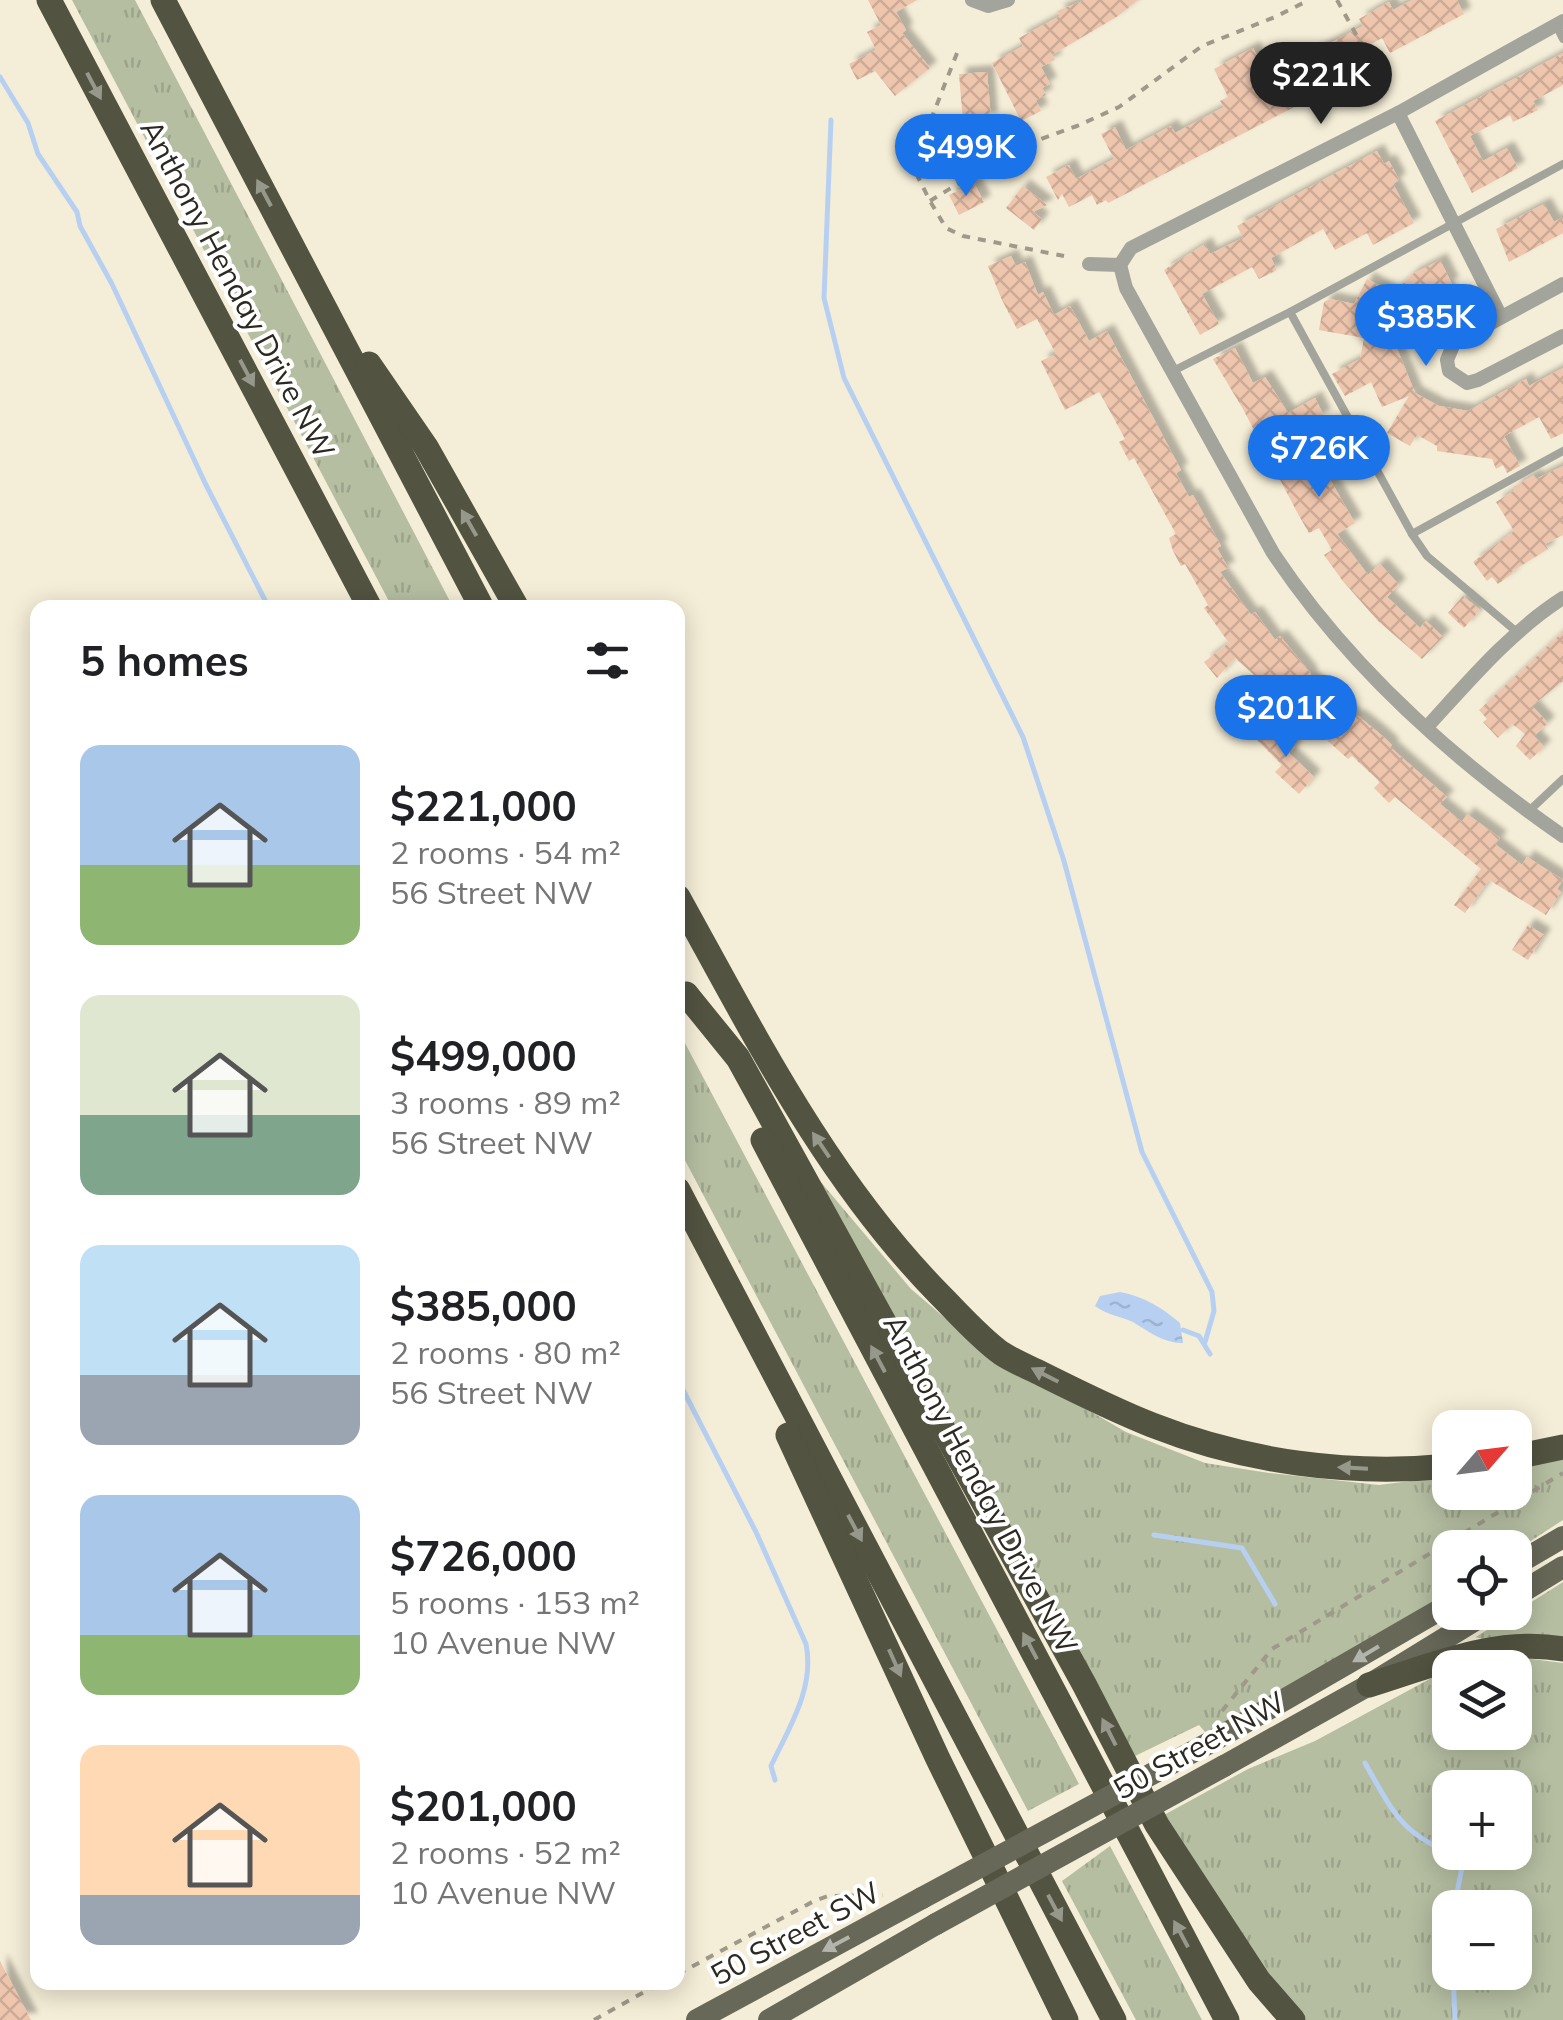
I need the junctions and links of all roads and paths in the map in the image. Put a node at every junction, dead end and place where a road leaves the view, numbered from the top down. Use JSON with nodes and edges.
{"nodes":[{"id":1,"x":49,"y":0,"type":"edge"},
{"id":2,"x":163,"y":0,"type":"edge"},
{"id":3,"x":1008,"y":0,"type":"edge"},
{"id":4,"x":1310,"y":0,"type":"edge"},
{"id":5,"x":1337,"y":0,"type":"edge"},
{"id":6,"x":976,"y":2,"type":"edge"},
{"id":7,"x":1560,"y":29,"type":"edge"},
{"id":8,"x":957,"y":52,"type":"dead end"},
{"id":9,"x":1388,"y":94,"type":"dead end"},
{"id":10,"x":1398,"y":113,"type":"junction"},
{"id":11,"x":1563,"y":164,"type":"edge"},
{"id":12,"x":930,"y":201,"type":"junction"},
{"id":13,"x":1454,"y":222,"type":"junction"},
{"id":14,"x":1064,"y":256,"type":"dead end"},
{"id":15,"x":1089,"y":264,"type":"dead end"},
{"id":16,"x":1120,"y":266,"type":"junction"},
{"id":17,"x":310,"y":280,"type":"junction"},
{"id":18,"x":1563,"y":284,"type":"edge"},
{"id":19,"x":1290,"y":312,"type":"junction"},
{"id":20,"x":1501,"y":316,"type":"junction"},
{"id":21,"x":1563,"y":336,"type":"edge"},
{"id":22,"x":1173,"y":371,"type":"junction"},
{"id":23,"x":1563,"y":451,"type":"edge"},
{"id":24,"x":1412,"y":534,"type":"junction"},
{"id":25,"x":1563,"y":598,"type":"edge"},
{"id":26,"x":366,"y":600,"type":"edge"},
{"id":27,"x":478,"y":600,"type":"edge"},
{"id":28,"x":512,"y":600,"type":"edge"},
{"id":29,"x":1518,"y":633,"type":"junction"},
{"id":30,"x":1427,"y":727,"type":"junction"},
{"id":31,"x":1563,"y":779,"type":"edge"},
{"id":32,"x":1528,"y":812,"type":"junction"},
{"id":33,"x":1563,"y":836,"type":"edge"},
{"id":34,"x":685,"y":910,"type":"edge"},
{"id":35,"x":685,"y":990,"type":"edge"},
{"id":36,"x":685,"y":992,"type":"edge"},
{"id":37,"x":685,"y":1203,"type":"edge"},
{"id":38,"x":696,"y":1224,"type":"junction"},
{"id":39,"x":1563,"y":1448,"type":"edge"},
{"id":40,"x":1532,"y":1454,"type":"edge"},
{"id":41,"x":1432,"y":1468,"type":"edge"},
{"id":42,"x":1563,"y":1473,"type":"edge"},
{"id":43,"x":1563,"y":1536,"type":"edge"},
{"id":44,"x":1532,"y":1555,"type":"edge"},
{"id":45,"x":1563,"y":1566,"type":"edge"},
{"id":46,"x":1532,"y":1585,"type":"edge"},
{"id":47,"x":1432,"y":1614,"type":"edge"},
{"id":48,"x":1459,"y":1630,"type":"edge"},
{"id":49,"x":1563,"y":1649,"type":"edge"},
{"id":50,"x":1369,"y":1685,"type":"junction"},
{"id":51,"x":1212,"y":1731,"type":"junction"},
{"id":52,"x":888,"y":1894,"type":"dead end"},
{"id":53,"x":922,"y":1898,"type":"joint"},
{"id":54,"x":936,"y":1924,"type":"joint"},
{"id":55,"x":685,"y":1970,"type":"edge"},
{"id":56,"x":648,"y":1990,"type":"edge"},
{"id":57,"x":594,"y":2020,"type":"edge"},
{"id":58,"x":697,"y":2020,"type":"edge"},
{"id":59,"x":769,"y":2020,"type":"edge"},
{"id":60,"x":1066,"y":2020,"type":"edge"},
{"id":61,"x":1114,"y":2020,"type":"edge"},
{"id":62,"x":1227,"y":2020,"type":"edge"},
{"id":63,"x":1293,"y":2020,"type":"edge"}],
"edges":[{"from":1,"to":26,"type":"highway","name":"Anthony Henday Drive NW","one_way":true},
{"from":17,"to":2,"type":"highway","one_way":true},
{"from":3,"to":6,"type":"street"},
{"from":4,"to":12,"type":"path"},
{"from":5,"to":9,"type":"path"},
{"from":7,"to":10,"type":"street"},
{"from":8,"to":12,"type":"path"},
{"from":10,"to":13,"type":"street"},
{"from":10,"to":16,"type":"street"},
{"from":11,"to":13,"type":"lane"},
{"from":12,"to":14,"type":"path"},
{"from":13,"to":19,"type":"lane"},
{"from":13,"to":20,"type":"street"},
{"from":15,"to":16,"type":"street"},
{"from":16,"to":22,"type":"street"},
{"from":17,"to":27,"type":"highway"},
{"from":28,"to":17,"type":"highway","one_way":true},
{"from":18,"to":20,"type":"street"},
{"from":19,"to":22,"type":"lane"},
{"from":19,"to":24,"type":"lane"},
{"from":20,"to":21,"type":"street"},
{"from":22,"to":30,"type":"street"},
{"from":23,"to":24,"type":"lane"},
{"from":24,"to":29,"type":"lane"},
{"from":25,"to":29,"type":"street"},
{"from":29,"to":30,"type":"street"},
{"from":30,"to":32,"type":"street"},
{"from":31,"to":32,"type":"lane"},
{"from":32,"to":33,"type":"street"},
{"from":41,"to":34,"type":"highway","one_way":true},
{"from":63,"to":35,"type":"highway","one_way":true},
{"from":62,"to":36,"type":"highway","name":"Anthony Henday Drive NW","one_way":true},
{"from":37,"to":38,"type":"highway"},
{"from":38,"to":60,"type":"highway","one_way":true},
{"from":38,"to":61,"type":"highway","one_way":true},
{"from":39,"to":40,"type":"highway"},
{"from":42,"to":51,"type":"path"},
{"from":43,"to":44,"type":"main road"},
{"from":45,"to":46,"type":"main road"},
{"from":47,"to":51,"type":"main road","name":"50 Street NW","one_way":true},
{"from":48,"to":50,"type":"main road","name":"50 Street NW"},
{"from":49,"to":50,"type":"highway"},
{"from":50,"to":54,"type":"main road","name":"50 Street NW","bridge":true},
{"from":51,"to":53,"type":"main road","name":"50 Street NW","bridge":true},
{"from":52,"to":55,"type":"path"},
{"from":53,"to":58,"type":"main road","name":"50 Street SW","one_way":true},
{"from":54,"to":59,"type":"main road","name":"50 Street SW"},
{"from":56,"to":57,"type":"path"}]}
